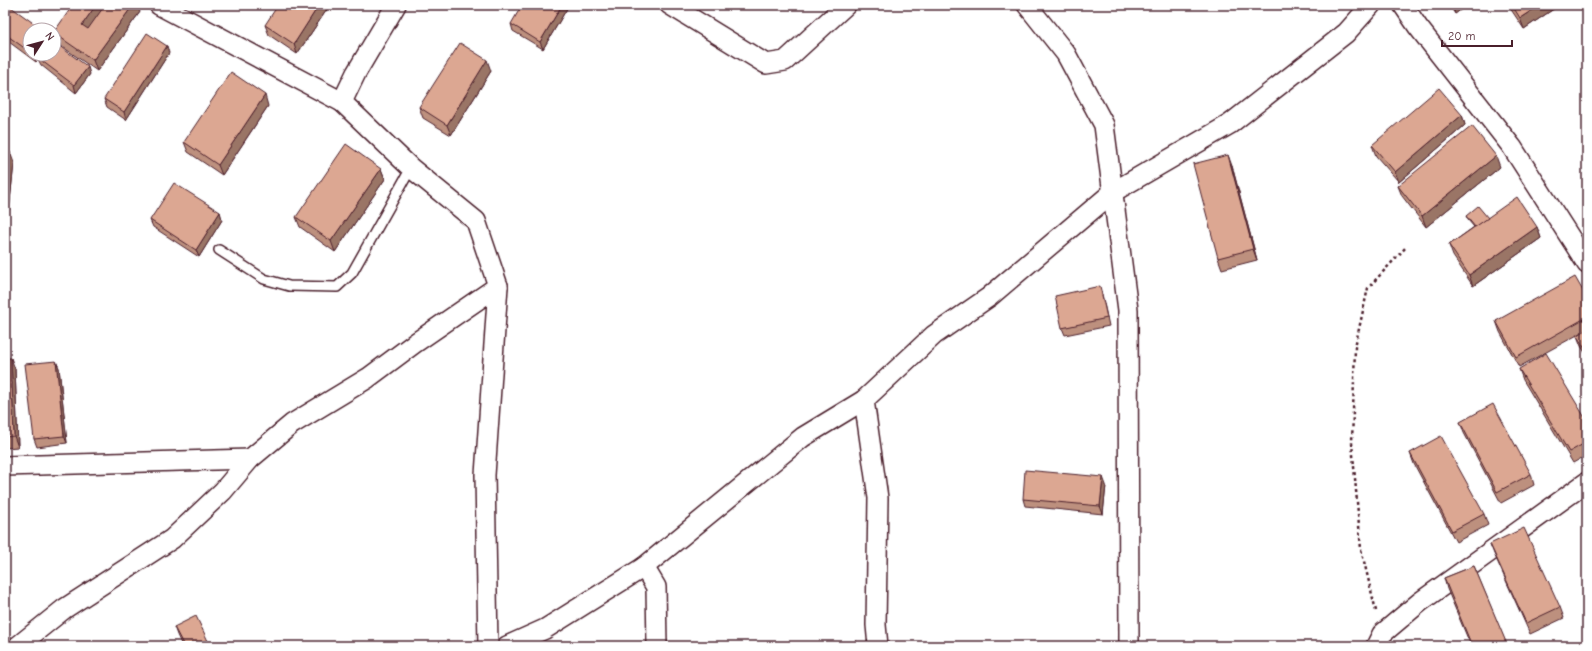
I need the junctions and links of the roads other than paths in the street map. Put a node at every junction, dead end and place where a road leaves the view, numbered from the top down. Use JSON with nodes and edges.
{"nodes":[{"id":1,"x":160,"y":5,"type":"edge"},
{"id":2,"x":396,"y":5,"type":"edge"},
{"id":3,"x":670,"y":5,"type":"edge"},
{"id":4,"x":846,"y":5,"type":"edge"},
{"id":5,"x":1027,"y":5,"type":"edge"},
{"id":6,"x":1371,"y":5,"type":"edge"},
{"id":7,"x":1403,"y":5,"type":"edge"},
{"id":8,"x":342,"y":102,"type":"junction"},
{"id":9,"x":411,"y":168,"type":"junction"},
{"id":10,"x":1113,"y":192,"type":"junction"},
{"id":11,"x":218,"y":250,"type":"dead end"},
{"id":12,"x":1587,"y":264,"type":"edge"},
{"id":13,"x":498,"y":286,"type":"junction"},
{"id":14,"x":864,"y":400,"type":"junction"},
{"id":15,"x":250,"y":459,"type":"junction"},
{"id":16,"x":5,"y":466,"type":"edge"},
{"id":17,"x":1587,"y":482,"type":"edge"},
{"id":18,"x":644,"y":567,"type":"junction"},
{"id":19,"x":1379,"y":640,"type":"edge"},
{"id":20,"x":18,"y":646,"type":"edge"},
{"id":21,"x":488,"y":646,"type":"edge"},
{"id":22,"x":506,"y":646,"type":"edge"},
{"id":23,"x":657,"y":646,"type":"edge"},
{"id":24,"x":878,"y":646,"type":"edge"},
{"id":25,"x":1129,"y":646,"type":"edge"}],
"edges":[{"from":1,"to":8,"type":"street"},
{"from":2,"to":8,"type":"street"},
{"from":3,"to":4,"type":"street"},
{"from":5,"to":10,"type":"street"},
{"from":6,"to":10,"type":"street"},
{"from":7,"to":12,"type":"street"},
{"from":8,"to":9,"type":"street"},
{"from":9,"to":11,"type":"lane"},
{"from":9,"to":13,"type":"street"},
{"from":10,"to":14,"type":"street"},
{"from":10,"to":25,"type":"street"},
{"from":13,"to":15,"type":"street"},
{"from":13,"to":21,"type":"street"},
{"from":14,"to":18,"type":"street"},
{"from":14,"to":24,"type":"street"},
{"from":15,"to":16,"type":"street"},
{"from":15,"to":20,"type":"street"},
{"from":17,"to":19,"type":"street"},
{"from":18,"to":22,"type":"street"},
{"from":18,"to":23,"type":"street"}]}
